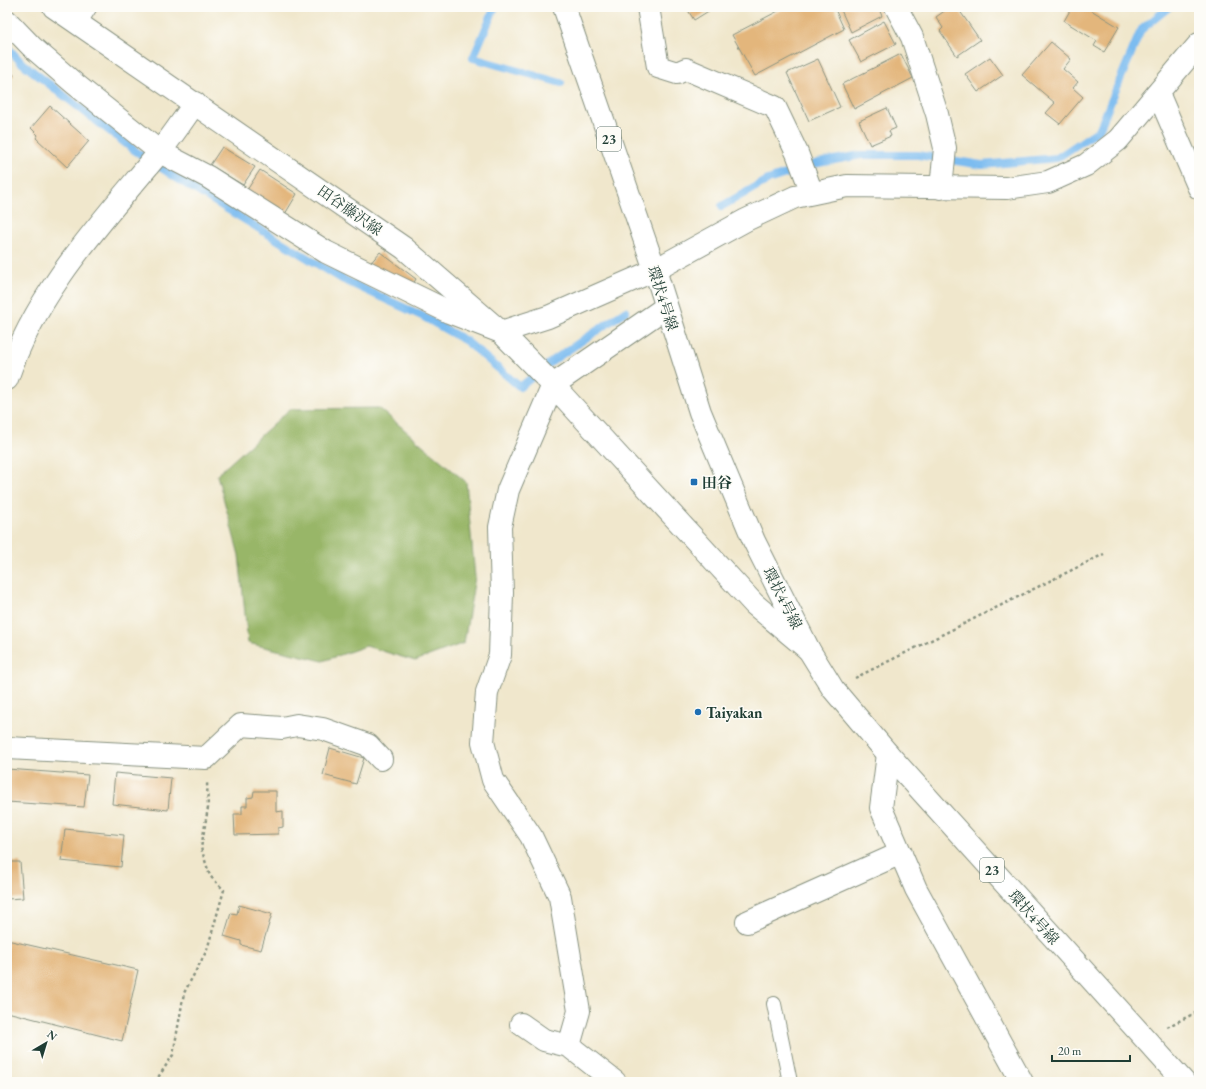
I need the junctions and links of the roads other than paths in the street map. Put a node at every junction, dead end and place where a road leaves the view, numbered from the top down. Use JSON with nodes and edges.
{"nodes":[{"id":1,"x":54,"y":7,"type":"edge"},
{"id":2,"x":564,"y":7,"type":"edge"},
{"id":3,"x":648,"y":7,"type":"edge"},
{"id":4,"x":896,"y":7,"type":"edge"},
{"id":5,"x":84,"y":15,"type":"edge"},
{"id":6,"x":7,"y":21,"type":"edge"},
{"id":7,"x":1199,"y":44,"type":"edge"},
{"id":8,"x":1158,"y":94,"type":"junction"},
{"id":9,"x":195,"y":103,"type":"junction"},
{"id":10,"x":154,"y":158,"type":"junction"},
{"id":11,"x":809,"y":186,"type":"junction"},
{"id":12,"x":941,"y":188,"type":"junction"},
{"id":13,"x":1199,"y":188,"type":"edge"},
{"id":14,"x":655,"y":270,"type":"junction"},
{"id":15,"x":666,"y":307,"type":"junction"},
{"id":16,"x":501,"y":332,"type":"junction"},
{"id":17,"x":7,"y":379,"type":"edge"},
{"id":18,"x":551,"y":383,"type":"junction"},
{"id":19,"x":809,"y":650,"type":"junction"},
{"id":20,"x":7,"y":748,"type":"edge"},
{"id":21,"x":888,"y":754,"type":"junction"},
{"id":22,"x":381,"y":758,"type":"dead end"},
{"id":23,"x":901,"y":853,"type":"junction"},
{"id":24,"x":746,"y":922,"type":"dead end"},
{"id":25,"x":774,"y":1004,"type":"dead end"},
{"id":26,"x":522,"y":1024,"type":"dead end"},
{"id":27,"x":569,"y":1046,"type":"junction"},
{"id":28,"x":615,"y":1082,"type":"edge"},
{"id":29,"x":790,"y":1082,"type":"edge"},
{"id":30,"x":1022,"y":1082,"type":"edge"},
{"id":31,"x":1184,"y":1082,"type":"edge"}],
"edges":[{"from":1,"to":5,"type":"street","name":"田谷藤沢線"},
{"from":2,"to":14,"type":"street","name":"環状4号線","number":"23"},
{"from":3,"to":11,"type":"street"},
{"from":4,"to":12,"type":"street"},
{"from":5,"to":9,"type":"street","name":"田谷藤沢線"},
{"from":6,"to":10,"type":"street"},
{"from":7,"to":8,"type":"street"},
{"from":8,"to":12,"type":"street"},
{"from":8,"to":13,"type":"street"},
{"from":9,"to":10,"type":"street"},
{"from":9,"to":16,"type":"street","name":"田谷藤沢線"},
{"from":10,"to":16,"type":"street"},
{"from":10,"to":17,"type":"street"},
{"from":11,"to":12,"type":"street"},
{"from":11,"to":14,"type":"street"},
{"from":14,"to":15,"type":"street","name":"環状4号線","number":"23"},
{"from":14,"to":16,"type":"street"},
{"from":15,"to":18,"type":"street"},
{"from":15,"to":19,"type":"street","name":"環状4号線","number":"23"},
{"from":16,"to":18,"type":"street","name":"田谷藤沢線"},
{"from":18,"to":19,"type":"street","name":"田谷藤沢線"},
{"from":18,"to":27,"type":"street"},
{"from":19,"to":21,"type":"street","name":"環状4号線","number":"23"},
{"from":20,"to":22,"type":"street"},
{"from":21,"to":23,"type":"street"},
{"from":21,"to":31,"type":"street","name":"環状4号線","number":"23"},
{"from":23,"to":24,"type":"street"},
{"from":23,"to":30,"type":"street"},
{"from":25,"to":29,"type":"lane"},
{"from":26,"to":27,"type":"street"},
{"from":27,"to":28,"type":"street"}]}
